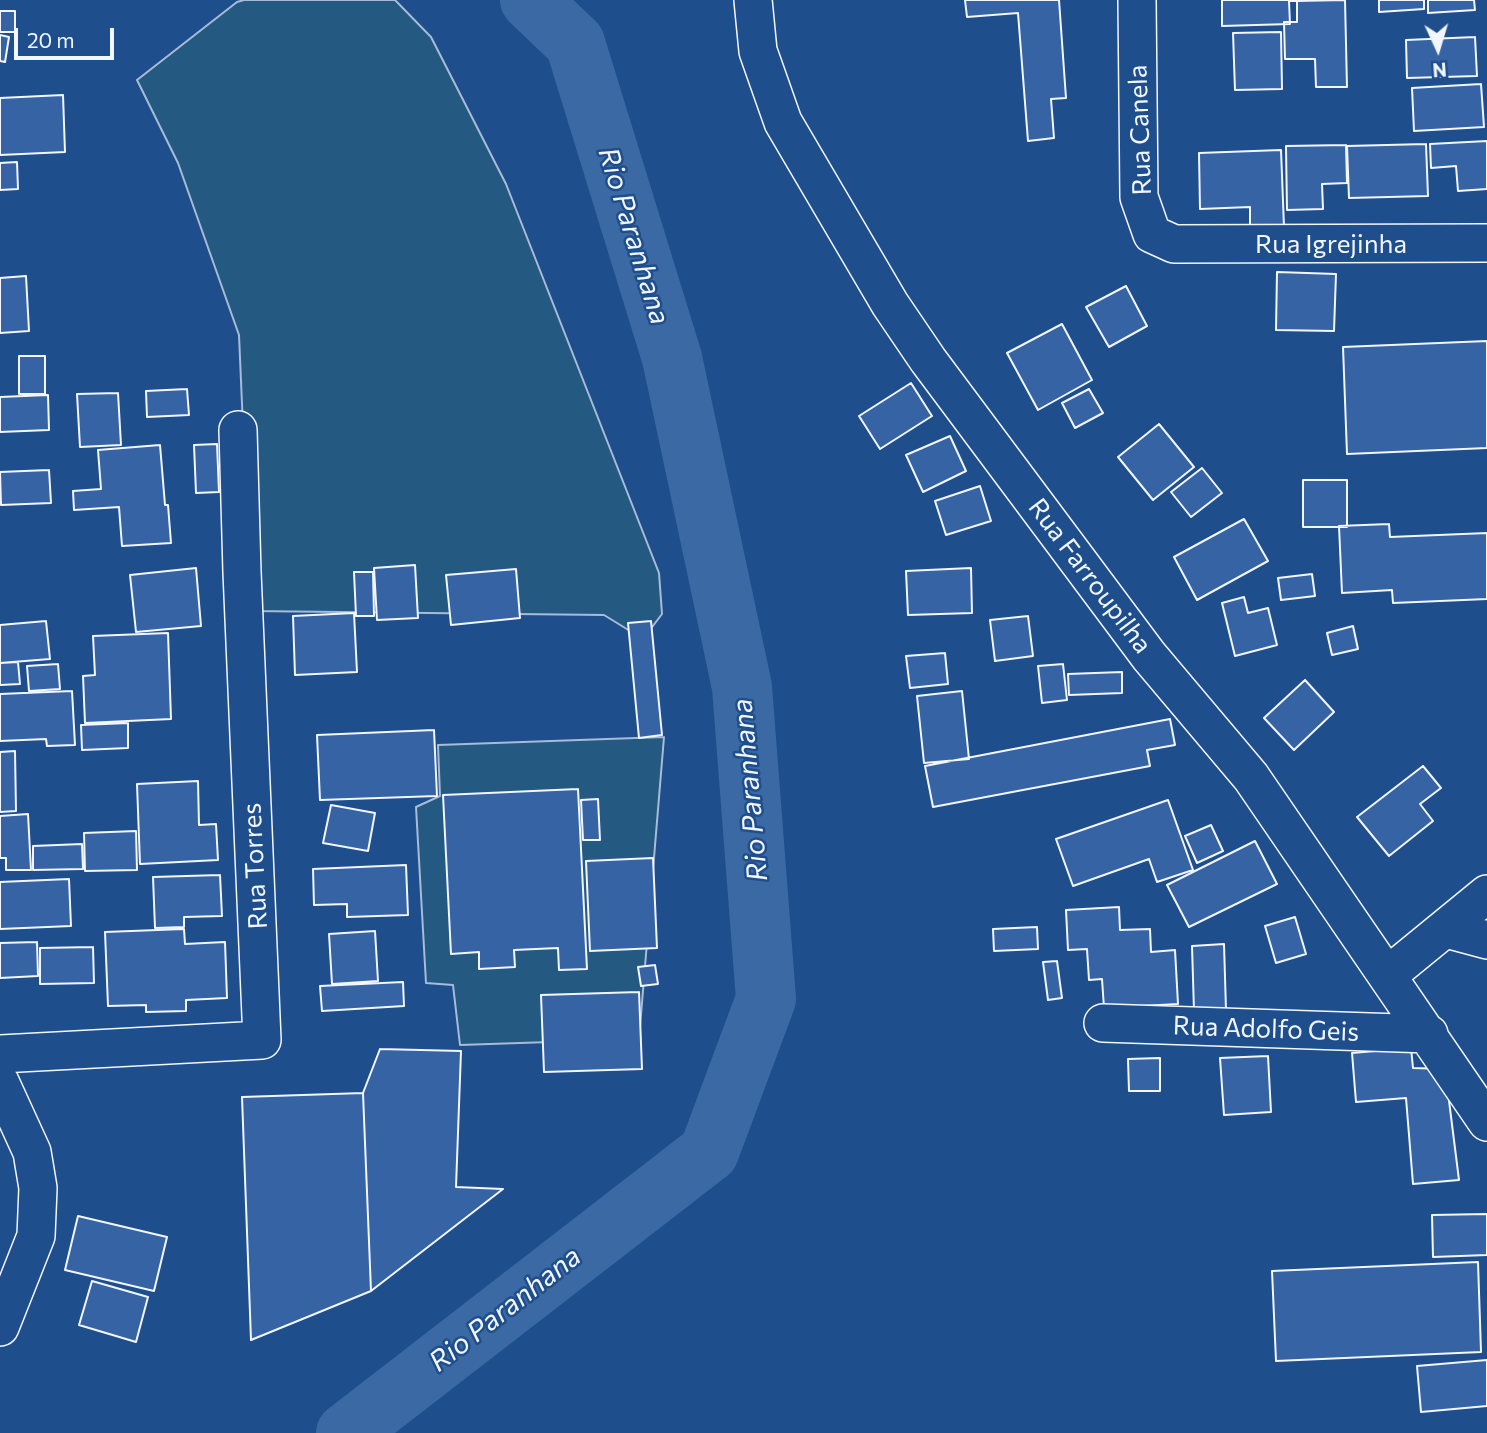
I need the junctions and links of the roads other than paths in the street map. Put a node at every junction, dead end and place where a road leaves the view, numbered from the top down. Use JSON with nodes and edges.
{"nodes":[{"id":1,"x":753,"y":0,"type":"edge"},
{"id":2,"x":1137,"y":0,"type":"edge"},
{"id":3,"x":1487,"y":243,"type":"edge"},
{"id":4,"x":1174,"y":244,"type":"joint"},
{"id":5,"x":238,"y":430,"type":"dead end"},
{"id":6,"x":1487,"y":894,"type":"edge"},
{"id":7,"x":1446,"y":929,"type":"junction"},
{"id":8,"x":1487,"y":940,"type":"edge"},
{"id":9,"x":1388,"y":975,"type":"junction"},
{"id":10,"x":1103,"y":1023,"type":"dead end"},
{"id":11,"x":1429,"y":1034,"type":"junction"},
{"id":12,"x":0,"y":1054,"type":"edge"},
{"id":13,"x":0,"y":1082,"type":"edge"},
{"id":14,"x":1487,"y":1122,"type":"edge"},
{"id":15,"x":0,"y":1326,"type":"edge"}],
"edges":[{"from":1,"to":9,"type":"street","name":"Rua Farroupilha"},
{"from":2,"to":4,"type":"street","name":"Rua Canela"},
{"from":3,"to":4,"type":"street","name":"Rua Igrejinha"},
{"from":5,"to":12,"type":"street","name":"Rua Torres"},
{"from":6,"to":7,"type":"street"},
{"from":7,"to":8,"type":"street"},
{"from":7,"to":9,"type":"street"},
{"from":9,"to":11,"type":"street","name":"Rua Farroupilha"},
{"from":10,"to":11,"type":"street","name":"Rua Adolfo Geis"},
{"from":11,"to":14,"type":"street","name":"Rua Farroupilha"},
{"from":13,"to":15,"type":"street"}]}
